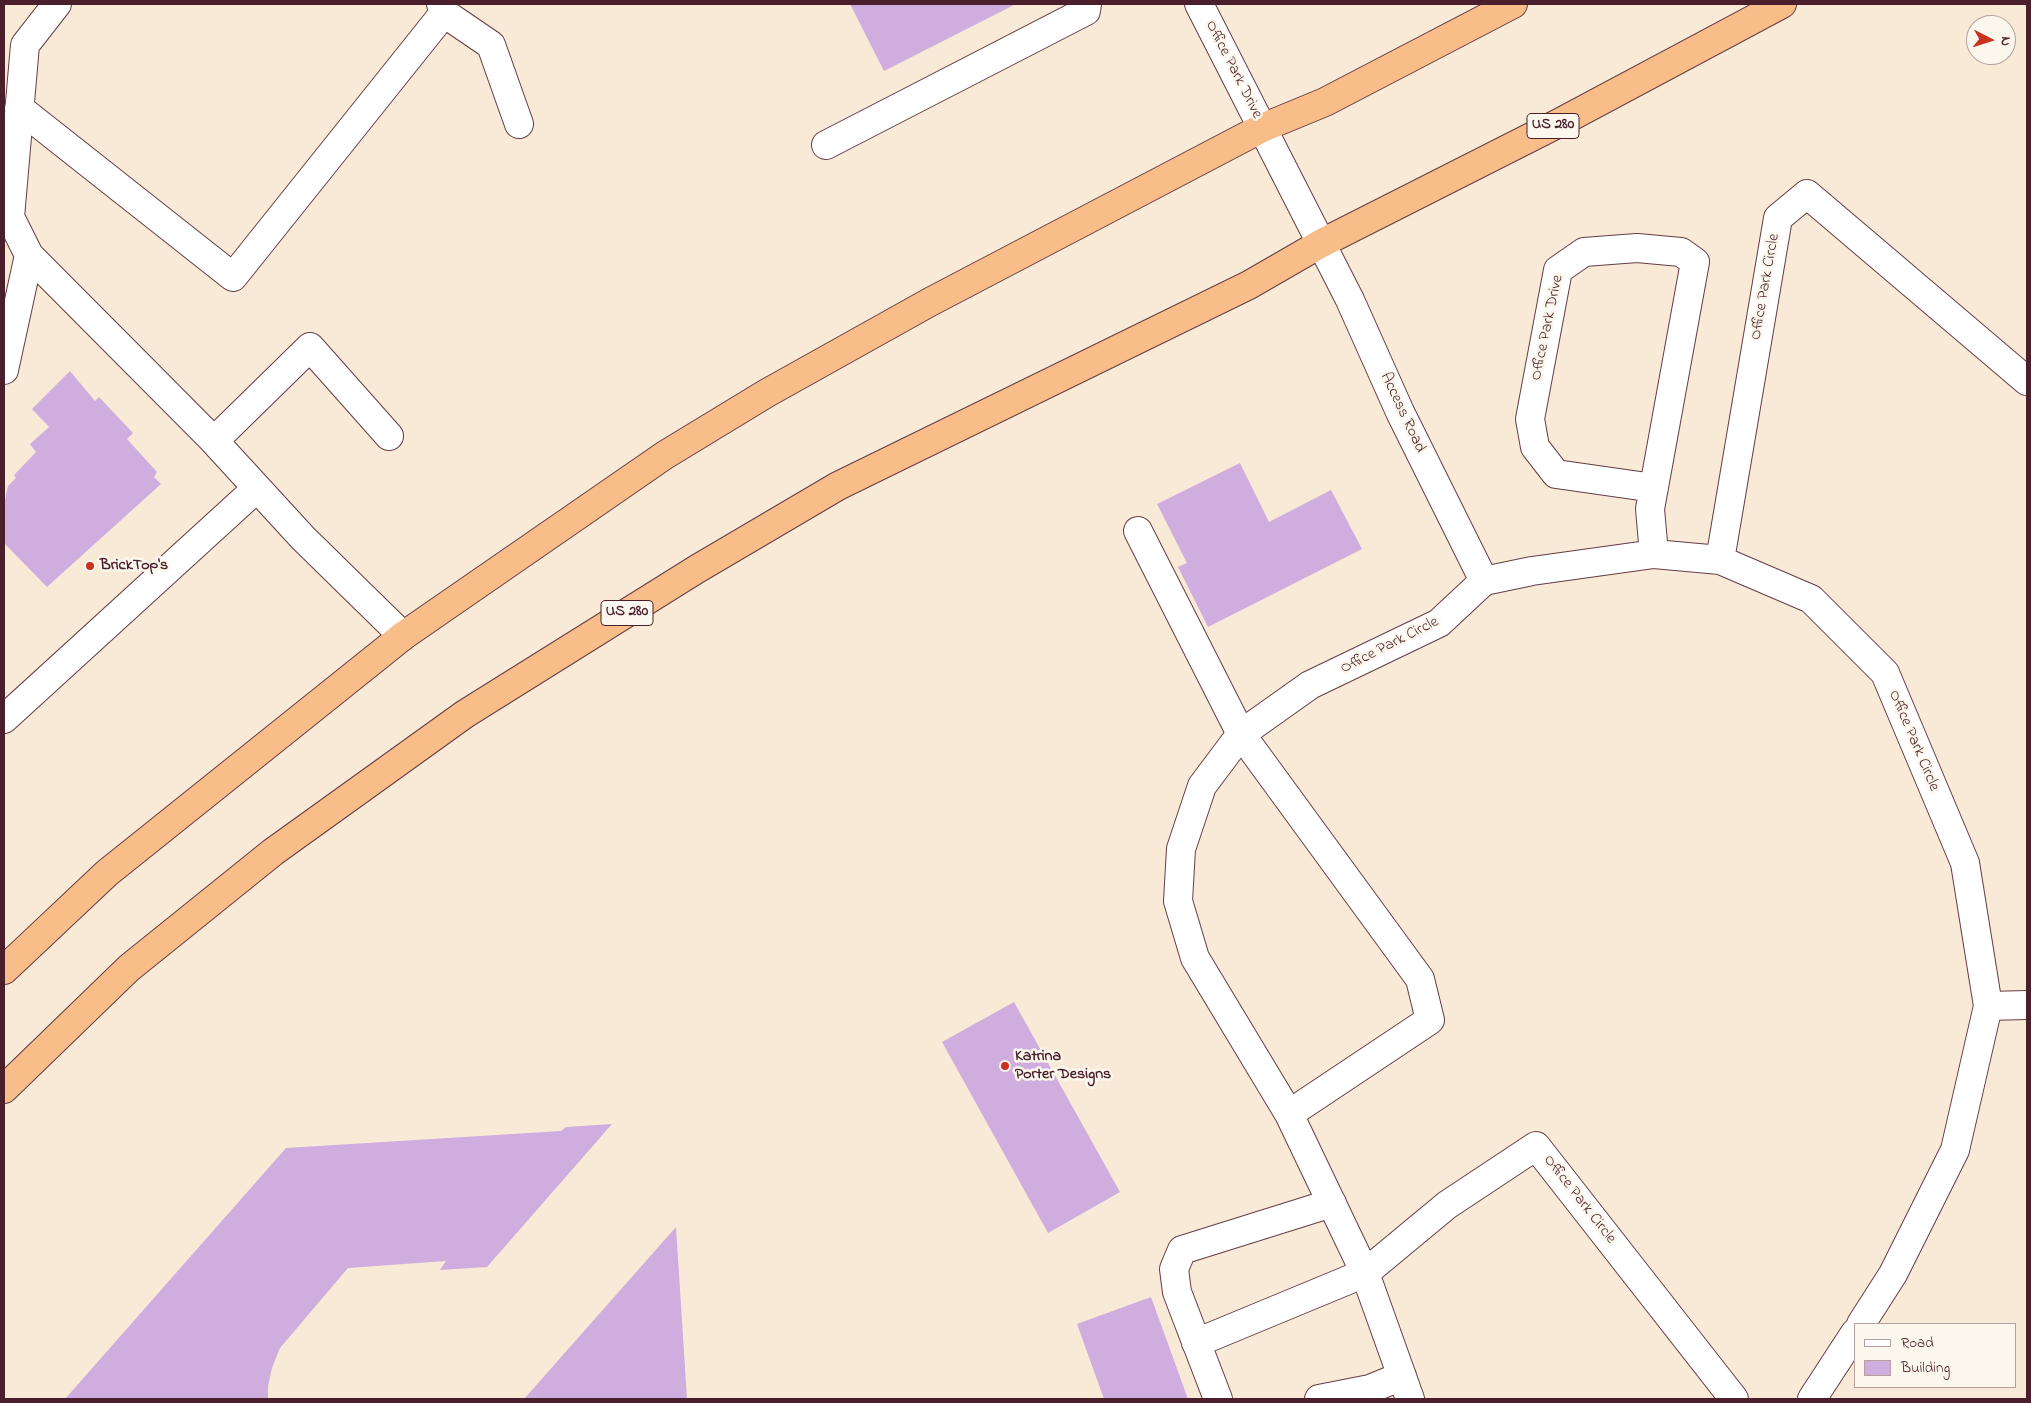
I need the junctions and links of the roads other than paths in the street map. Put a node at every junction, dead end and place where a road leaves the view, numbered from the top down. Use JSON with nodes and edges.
{"nodes":[{"id":1,"x":57,"y":4,"type":"edge"},
{"id":2,"x":1088,"y":4,"type":"edge"},
{"id":3,"x":1199,"y":4,"type":"edge"},
{"id":4,"x":1513,"y":4,"type":"edge"},
{"id":5,"x":1782,"y":4,"type":"edge"},
{"id":6,"x":443,"y":8,"type":"edge"},
{"id":7,"x":19,"y":108,"type":"junction"},
{"id":8,"x":519,"y":124,"type":"dead end"},
{"id":9,"x":1262,"y":128,"type":"junction"},
{"id":10,"x":826,"y":145,"type":"dead end"},
{"id":11,"x":1320,"y":244,"type":"junction"},
{"id":12,"x":29,"y":255,"type":"junction"},
{"id":13,"x":4,"y":370,"type":"edge"},
{"id":14,"x":2027,"y":381,"type":"edge"},
{"id":15,"x":389,"y":436,"type":"dead end"},
{"id":16,"x":214,"y":441,"type":"junction"},
{"id":17,"x":257,"y":488,"type":"junction"},
{"id":18,"x":1654,"y":488,"type":"junction"},
{"id":19,"x":1138,"y":531,"type":"dead end"},
{"id":20,"x":1654,"y":554,"type":"junction"},
{"id":21,"x":1720,"y":560,"type":"junction"},
{"id":22,"x":1484,"y":581,"type":"junction"},
{"id":23,"x":403,"y":636,"type":"junction"},
{"id":24,"x":4,"y":719,"type":"edge"},
{"id":25,"x":1241,"y":734,"type":"junction"},
{"id":26,"x":4,"y":970,"type":"edge"},
{"id":27,"x":2027,"y":1005,"type":"edge"},
{"id":28,"x":1988,"y":1006,"type":"junction"},
{"id":29,"x":4,"y":1089,"type":"edge"},
{"id":30,"x":1289,"y":1114,"type":"junction"},
{"id":31,"x":1332,"y":1203,"type":"junction"},
{"id":32,"x":1365,"y":1273,"type":"junction"},
{"id":33,"x":1862,"y":1323,"type":"edge"},
{"id":34,"x":1854,"y":1335,"type":"edge"},
{"id":35,"x":1196,"y":1343,"type":"junction"},
{"id":36,"x":1406,"y":1388,"type":"edge"},
{"id":37,"x":1218,"y":1399,"type":"edge"},
{"id":38,"x":1319,"y":1399,"type":"edge"},
{"id":39,"x":1734,"y":1399,"type":"edge"},
{"id":40,"x":1812,"y":1399,"type":"edge"}],
"edges":[{"from":1,"to":7,"type":"street"},
{"from":2,"to":10,"type":"street"},
{"from":3,"to":9,"type":"street","name":"Office Park Drive"},
{"from":4,"to":9,"type":"highway"},
{"from":5,"to":11,"type":"highway","number":"US 280"},
{"from":6,"to":7,"type":"street"},
{"from":6,"to":8,"type":"street"},
{"from":7,"to":12,"type":"street"},
{"from":9,"to":11,"type":"street","name":"Office Park Drive"},
{"from":9,"to":23,"type":"highway"},
{"from":11,"to":22,"type":"street","name":"Access Road"},
{"from":11,"to":29,"type":"highway","number":"US 280"},
{"from":12,"to":13,"type":"street"},
{"from":12,"to":16,"type":"street"},
{"from":14,"to":21,"type":"street","name":"Office Park Circle"},
{"from":15,"to":16,"type":"street"},
{"from":16,"to":17,"type":"street"},
{"from":17,"to":23,"type":"street"},
{"from":17,"to":24,"type":"street"},
{"from":18,"to":18,"type":"street","name":"Office Park Drive"},
{"from":18,"to":20,"type":"street","name":"Office Park Drive"},
{"from":19,"to":25,"type":"street"},
{"from":20,"to":21,"type":"street","name":"Office Park Circle"},
{"from":20,"to":22,"type":"street","name":"Office Park Circle"},
{"from":21,"to":28,"type":"street","name":"Office Park Circle"},
{"from":22,"to":25,"type":"street","name":"Office Park Circle"},
{"from":23,"to":26,"type":"highway"},
{"from":25,"to":30,"type":"street","name":"Office Park Circle"},
{"from":25,"to":30,"type":"street"},
{"from":27,"to":28,"type":"street"},
{"from":28,"to":33,"type":"street","name":"Office Park Circle"},
{"from":30,"to":31,"type":"street","name":"Office Park Circle"},
{"from":31,"to":32,"type":"street","name":"Office Park Circle"},
{"from":31,"to":35,"type":"street"},
{"from":32,"to":35,"type":"street"},
{"from":32,"to":36,"type":"street","name":"Office Park Circle"},
{"from":32,"to":39,"type":"street","name":"Office Park Circle"},
{"from":34,"to":40,"type":"street"},
{"from":35,"to":37,"type":"street"},
{"from":36,"to":38,"type":"street"}]}
